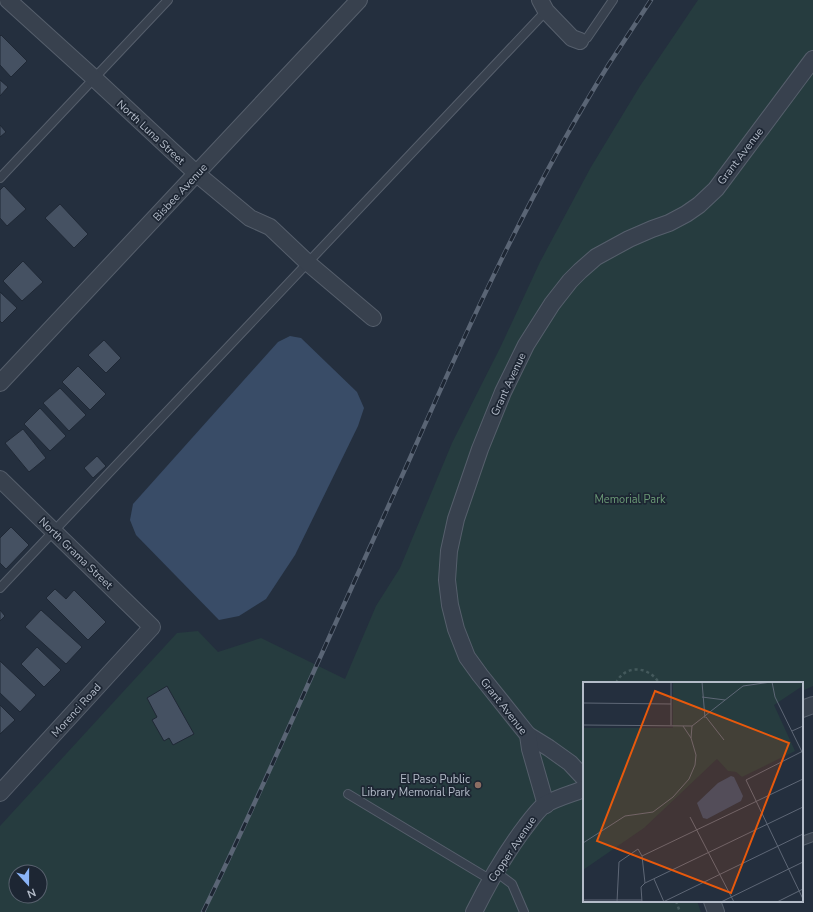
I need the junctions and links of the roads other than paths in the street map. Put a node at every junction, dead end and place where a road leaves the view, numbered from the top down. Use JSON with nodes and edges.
{"nodes":[{"id":1,"x":8,"y":0,"type":"edge"},
{"id":2,"x":168,"y":0,"type":"edge"},
{"id":3,"x":359,"y":0,"type":"edge"},
{"id":4,"x":613,"y":0,"type":"edge"},
{"id":5,"x":543,"y":6,"type":"edge"},
{"id":6,"x":580,"y":42,"type":"joint"},
{"id":7,"x":813,"y":59,"type":"edge"},
{"id":8,"x":94,"y":78,"type":"junction"},
{"id":9,"x":197,"y":174,"type":"junction"},
{"id":10,"x":0,"y":178,"type":"edge"},
{"id":11,"x":308,"y":263,"type":"junction"},
{"id":12,"x":373,"y":318,"type":"dead end"},
{"id":13,"x":0,"y":383,"type":"edge"},
{"id":14,"x":0,"y":480,"type":"edge"},
{"id":15,"x":54,"y":532,"type":"junction"},
{"id":16,"x":0,"y":588,"type":"edge"},
{"id":17,"x":152,"y":627,"type":"joint"},
{"id":18,"x":813,"y":705,"type":"edge"},
{"id":19,"x":803,"y":709,"type":"edge"},
{"id":20,"x":528,"y":735,"type":"junction"},
{"id":21,"x":583,"y":777,"type":"edge"},
{"id":22,"x":583,"y":789,"type":"edge"},
{"id":23,"x":0,"y":793,"type":"edge"},
{"id":24,"x":348,"y":794,"type":"dead end"},
{"id":25,"x":546,"y":804,"type":"junction"},
{"id":26,"x":813,"y":837,"type":"edge"},
{"id":27,"x":803,"y":841,"type":"edge"},
{"id":28,"x":493,"y":876,"type":"junction"},
{"id":29,"x":712,"y":902,"type":"edge"},
{"id":30,"x":474,"y":912,"type":"edge"},
{"id":31,"x":524,"y":912,"type":"edge"},
{"id":32,"x":716,"y":912,"type":"edge"}],
"edges":[{"from":1,"to":8,"type":"street","name":"North Luna Street"},
{"from":2,"to":8,"type":"lane"},
{"from":3,"to":9,"type":"street","name":"Bisbee Avenue"},
{"from":4,"to":6,"type":"lane"},
{"from":5,"to":6,"type":"street"},
{"from":5,"to":11,"type":"lane"},
{"from":7,"to":20,"type":"street","name":"Grant Avenue"},
{"from":8,"to":9,"type":"street","name":"North Luna Street"},
{"from":8,"to":10,"type":"lane"},
{"from":9,"to":11,"type":"street","name":"North Luna Street"},
{"from":9,"to":13,"type":"street","name":"Bisbee Avenue"},
{"from":11,"to":12,"type":"street","name":"North Luna Street"},
{"from":11,"to":15,"type":"lane"},
{"from":14,"to":15,"type":"street","name":"North Grama Street"},
{"from":15,"to":16,"type":"lane"},
{"from":15,"to":17,"type":"street","name":"North Grama Street"},
{"from":17,"to":23,"type":"street","name":"Morenci Road"},
{"from":18,"to":19,"type":"street"},
{"from":20,"to":21,"type":"street"},
{"from":20,"to":25,"type":"street","name":"Grant Avenue"},
{"from":22,"to":25,"type":"street","name":"Copper Avenue"},
{"from":24,"to":28,"type":"lane"},
{"from":25,"to":28,"type":"street","name":"Copper Avenue"},
{"from":26,"to":27,"type":"lane"},
{"from":28,"to":30,"type":"street","name":"Copper Avenue"},
{"from":28,"to":31,"type":"lane"},
{"from":29,"to":32,"type":"street"}]}
